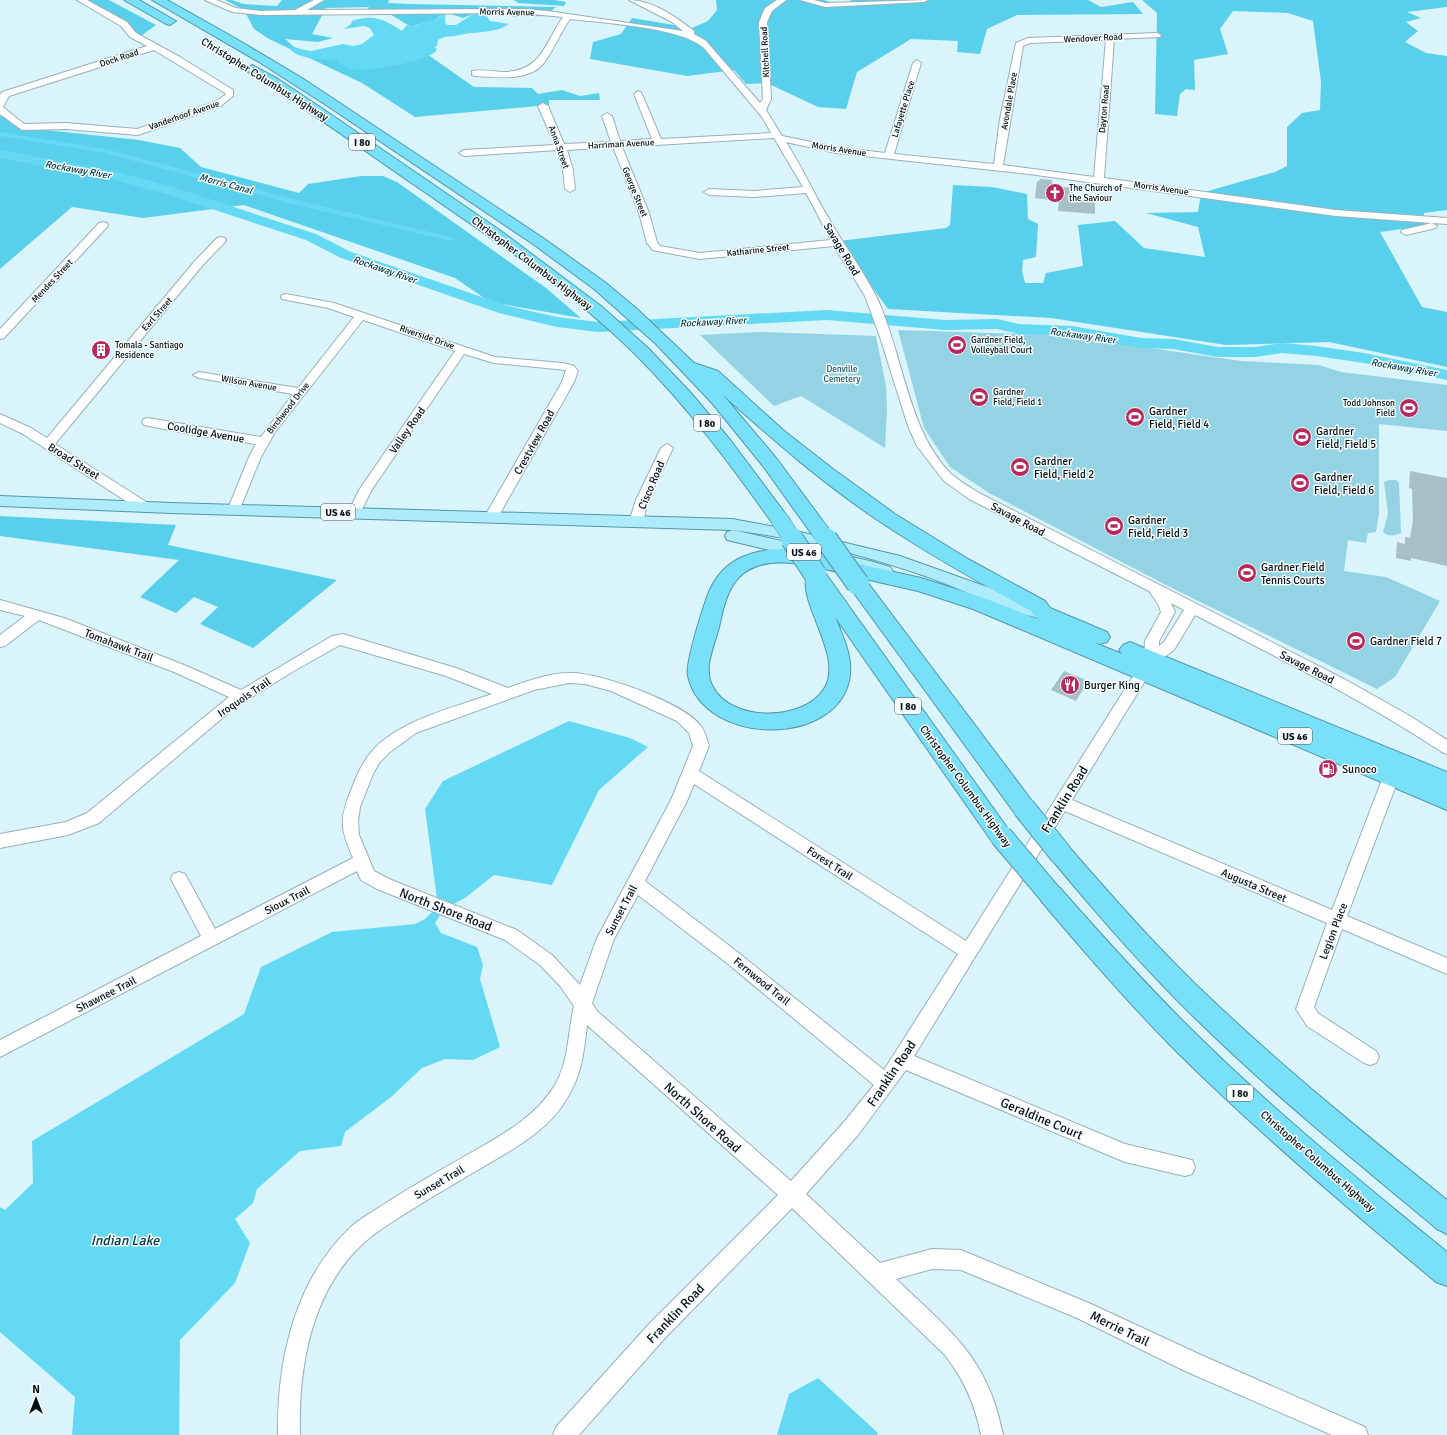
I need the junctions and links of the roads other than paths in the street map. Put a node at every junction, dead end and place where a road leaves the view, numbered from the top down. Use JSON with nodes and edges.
{"nodes":[{"id":1,"x":81,"y":0,"type":"edge"},
{"id":2,"x":130,"y":0,"type":"edge"},
{"id":3,"x":158,"y":0,"type":"edge"},
{"id":4,"x":209,"y":0,"type":"edge"},
{"id":5,"x":320,"y":0,"type":"edge"},
{"id":6,"x":633,"y":0,"type":"edge"},
{"id":7,"x":782,"y":0,"type":"edge"},
{"id":8,"x":804,"y":0,"type":"edge"},
{"id":9,"x":924,"y":0,"type":"edge"},
{"id":10,"x":296,"y":13,"type":"junction"},
{"id":11,"x":568,"y":16,"type":"junction"},
{"id":12,"x":1157,"y":35,"type":"dead end"},
{"id":13,"x":1110,"y":37,"type":"junction"},
{"id":14,"x":199,"y":38,"type":"dead end"},
{"id":15,"x":700,"y":40,"type":"junction"},
{"id":16,"x":1028,"y":41,"type":"joint"},
{"id":17,"x":154,"y":47,"type":"junction"},
{"id":18,"x":239,"y":61,"type":"dead end"},
{"id":19,"x":917,"y":63,"type":"dead end"},
{"id":20,"x":475,"y":73,"type":"dead end"},
{"id":21,"x":638,"y":94,"type":"dead end"},
{"id":22,"x":1,"y":102,"type":"edge"},
{"id":23,"x":543,"y":106,"type":"dead end"},
{"id":24,"x":0,"y":109,"type":"edge"},
{"id":25,"x":761,"y":110,"type":"junction"},
{"id":26,"x":607,"y":116,"type":"dead end"},
{"id":27,"x":768,"y":118,"type":"joint"},
{"id":28,"x":779,"y":137,"type":"junction"},
{"id":29,"x":658,"y":142,"type":"junction"},
{"id":30,"x":617,"y":144,"type":"junction"},
{"id":31,"x":561,"y":148,"type":"junction"},
{"id":32,"x":464,"y":153,"type":"dead end"},
{"id":33,"x":889,"y":156,"type":"junction"},
{"id":34,"x":998,"y":167,"type":"junction"},
{"id":35,"x":1099,"y":180,"type":"junction"},
{"id":36,"x":570,"y":190,"type":"dead end"},
{"id":37,"x":809,"y":190,"type":"junction"},
{"id":38,"x":709,"y":192,"type":"dead end"},
{"id":39,"x":1447,"y":222,"type":"edge"},
{"id":40,"x":103,"y":225,"type":"dead end"},
{"id":41,"x":1406,"y":232,"type":"dead end"},
{"id":42,"x":221,"y":240,"type":"dead end"},
{"id":43,"x":839,"y":242,"type":"junction"},
{"id":44,"x":677,"y":252,"type":"joint"},
{"id":45,"x":286,"y":298,"type":"dead end"},
{"id":46,"x":361,"y":315,"type":"junction"},
{"id":47,"x":0,"y":336,"type":"edge"},
{"id":48,"x":462,"y":349,"type":"junction"},
{"id":49,"x":690,"y":367,"type":"junction"},
{"id":50,"x":570,"y":368,"type":"joint"},
{"id":51,"x":199,"y":375,"type":"dead end"},
{"id":52,"x":300,"y":392,"type":"junction"},
{"id":53,"x":0,"y":418,"type":"edge"},
{"id":54,"x":148,"y":422,"type":"dead end"},
{"id":55,"x":263,"y":441,"type":"junction"},
{"id":56,"x":48,"y":445,"type":"junction"},
{"id":57,"x":667,"y":448,"type":"dead end"},
{"id":58,"x":0,"y":501,"type":"edge"},
{"id":59,"x":146,"y":508,"type":"junction"},
{"id":60,"x":233,"y":510,"type":"junction"},
{"id":61,"x":354,"y":513,"type":"junction"},
{"id":62,"x":492,"y":516,"type":"junction"},
{"id":63,"x":636,"y":522,"type":"junction"},
{"id":64,"x":685,"y":524,"type":"junction"},
{"id":65,"x":816,"y":575,"type":"junction"},
{"id":66,"x":921,"y":585,"type":"junction"},
{"id":67,"x":1151,"y":588,"type":"junction"},
{"id":68,"x":0,"y":606,"type":"edge"},
{"id":69,"x":1192,"y":608,"type":"junction"},
{"id":70,"x":1168,"y":612,"type":"junction"},
{"id":71,"x":1043,"y":613,"type":"junction"},
{"id":72,"x":37,"y":614,"type":"junction"},
{"id":73,"x":0,"y":642,"type":"edge"},
{"id":74,"x":1146,"y":665,"type":"junction"},
{"id":75,"x":508,"y":694,"type":"junction"},
{"id":76,"x":242,"y":697,"type":"junction"},
{"id":77,"x":1447,"y":748,"type":"edge"},
{"id":78,"x":691,"y":774,"type":"junction"},
{"id":79,"x":1391,"y":777,"type":"junction"},
{"id":80,"x":1447,"y":782,"type":"edge"},
{"id":81,"x":1447,"y":801,"type":"edge"},
{"id":82,"x":1062,"y":803,"type":"junction"},
{"id":83,"x":0,"y":841,"type":"edge"},
{"id":84,"x":362,"y":862,"type":"junction"},
{"id":85,"x":179,"y":880,"type":"dead end"},
{"id":86,"x":635,"y":882,"type":"junction"},
{"id":87,"x":1338,"y":920,"type":"junction"},
{"id":88,"x":212,"y":939,"type":"junction"},
{"id":89,"x":969,"y":952,"type":"junction"},
{"id":90,"x":1447,"y":966,"type":"edge"},
{"id":91,"x":583,"y":1004,"type":"junction"},
{"id":92,"x":0,"y":1049,"type":"edge"},
{"id":93,"x":1370,"y":1057,"type":"dead end"},
{"id":94,"x":902,"y":1060,"type":"junction"},
{"id":95,"x":886,"y":1083,"type":"junction"},
{"id":96,"x":1185,"y":1167,"type":"dead end"},
{"id":97,"x":791,"y":1195,"type":"junction"},
{"id":98,"x":1447,"y":1218,"type":"edge"},
{"id":99,"x":1447,"y":1271,"type":"edge"},
{"id":100,"x":876,"y":1274,"type":"junction"},
{"id":101,"x":290,"y":1435,"type":"edge"},
{"id":102,"x":564,"y":1435,"type":"edge"},
{"id":103,"x":992,"y":1435,"type":"edge"},
{"id":104,"x":1356,"y":1435,"type":"edge"}],
"edges":[{"from":1,"to":17,"type":"street","name":"Dock Road"},
{"from":2,"to":14,"type":"highway","name":"Christopher Columbus Highway"},
{"from":3,"to":49,"type":"highway","name":"Christopher Columbus Highway","number":"I 80"},
{"from":4,"to":10,"type":"street","name":"Morris Avenue"},
{"from":5,"to":10,"type":"street"},
{"from":6,"to":15,"type":"street"},
{"from":7,"to":25,"type":"street","name":"Kitchell Road"},
{"from":8,"to":9,"type":"street"},
{"from":10,"to":11,"type":"street","name":"Morris Avenue"},
{"from":11,"to":15,"type":"street","name":"Morris Avenue"},
{"from":11,"to":20,"type":"street"},
{"from":12,"to":13,"type":"street","name":"Wendover Road"},
{"from":13,"to":16,"type":"street","name":"Wendover Road"},
{"from":13,"to":35,"type":"street","name":"Dayton Road"},
{"from":15,"to":25,"type":"street","name":"Morris Avenue"},
{"from":16,"to":34,"type":"street","name":"Avondale Place"},
{"from":17,"to":22,"type":"street","name":"Dock Road"},
{"from":17,"to":24,"type":"street","name":"Vanderhoof Avenue"},
{"from":18,"to":65,"type":"highway","name":"Christopher Columbus Highway","number":"I 80","bridge":true},
{"from":19,"to":33,"type":"street","name":"Lafayette Place"},
{"from":21,"to":29,"type":"street"},
{"from":23,"to":31,"type":"street","name":"Anna Street"},
{"from":25,"to":27,"type":"street","name":"Morris Avenue"},
{"from":26,"to":30,"type":"street","name":"George Street"},
{"from":27,"to":28,"type":"street","name":"Savage Road"},
{"from":28,"to":29,"type":"street","name":"Harriman Avenue"},
{"from":28,"to":33,"type":"street","name":"Morris Avenue"},
{"from":28,"to":37,"type":"street","name":"Savage Road"},
{"from":29,"to":30,"type":"street","name":"Harriman Avenue"},
{"from":30,"to":31,"type":"street","name":"Harriman Avenue"},
{"from":30,"to":44,"type":"street","name":"George Street"},
{"from":31,"to":32,"type":"street","name":"Harriman Avenue"},
{"from":31,"to":36,"type":"street","name":"Anna Street"},
{"from":33,"to":34,"type":"street","name":"Morris Avenue"},
{"from":34,"to":35,"type":"street","name":"Morris Avenue"},
{"from":35,"to":39,"type":"street","name":"Morris Avenue"},
{"from":37,"to":38,"type":"street"},
{"from":37,"to":43,"type":"street","name":"Savage Road"},
{"from":39,"to":41,"type":"street"},
{"from":40,"to":47,"type":"street","name":"Mendes Street"},
{"from":42,"to":56,"type":"street","name":"Earl Street"},
{"from":43,"to":44,"type":"street","name":"Katharine Street"},
{"from":43,"to":67,"type":"street","name":"Savage Road"},
{"from":45,"to":46,"type":"street","name":"Riverside Drive"},
{"from":46,"to":48,"type":"street","name":"Riverside Drive"},
{"from":46,"to":52,"type":"street","name":"Birchwood Drive"},
{"from":48,"to":50,"type":"street","name":"Riverside Drive"},
{"from":48,"to":61,"type":"street","name":"Valley Road"},
{"from":49,"to":71,"type":"highway"},
{"from":49,"to":98,"type":"highway","name":"Christopher Columbus Highway","number":"I 80","bridge":true},
{"from":50,"to":62,"type":"street","name":"Crestview Road"},
{"from":51,"to":52,"type":"street","name":"Wilson Avenue"},
{"from":52,"to":55,"type":"street","name":"Birchwood Drive"},
{"from":53,"to":56,"type":"street","name":"Broad Street"},
{"from":54,"to":55,"type":"street","name":"Coolidge Avenue"},
{"from":55,"to":60,"type":"street","name":"Birchwood Drive"},
{"from":56,"to":59,"type":"street","name":"Broad Street"},
{"from":57,"to":63,"type":"street","name":"Cisco Road"},
{"from":58,"to":59,"type":"main road","number":"US 46"},
{"from":59,"to":60,"type":"main road","number":"US 46"},
{"from":60,"to":61,"type":"main road","number":"US 46"},
{"from":61,"to":62,"type":"main road","number":"US 46"},
{"from":62,"to":63,"type":"main road","number":"US 46"},
{"from":63,"to":64,"type":"main road","number":"US 46"},
{"from":64,"to":66,"type":"main road","number":"US 46"},
{"from":64,"to":71,"type":"main road","number":"US 46"},
{"from":65,"to":66,"type":"highway"},
{"from":65,"to":99,"type":"highway","name":"Christopher Columbus Highway","number":"I 80","bridge":true},
{"from":66,"to":74,"type":"highway","number":"US 46"},
{"from":67,"to":69,"type":"street","name":"Savage Road"},
{"from":67,"to":70,"type":"street"},
{"from":68,"to":72,"type":"street","name":"Tomahawk Trail"},
{"from":69,"to":70,"type":"street"},
{"from":69,"to":74,"type":"street","name":"Franklin Road"},
{"from":69,"to":77,"type":"street","name":"Savage Road"},
{"from":70,"to":74,"type":"street","name":"Franklin Road"},
{"from":71,"to":74,"type":"highway","number":"US 46"},
{"from":72,"to":73,"type":"street"},
{"from":72,"to":76,"type":"street","name":"Tomahawk Trail"},
{"from":74,"to":79,"type":"highway","number":"US 46"},
{"from":74,"to":80,"type":"highway","number":"US 46"},
{"from":74,"to":82,"type":"street","name":"Franklin Road"},
{"from":75,"to":76,"type":"street","name":"Iroquois Trail"},
{"from":75,"to":78,"type":"street","name":"Sunset Trail"},
{"from":75,"to":84,"type":"street","name":"Sunset Trail"},
{"from":76,"to":83,"type":"street","name":"Iroquois Trail"},
{"from":78,"to":86,"type":"street","name":"Sunset Trail"},
{"from":78,"to":89,"type":"street","name":"Forest Trail"},
{"from":79,"to":81,"type":"highway","number":"US 46"},
{"from":79,"to":87,"type":"street","name":"Legion Place"},
{"from":82,"to":87,"type":"street","name":"Augusta Street"},
{"from":82,"to":89,"type":"street","name":"Franklin Road"},
{"from":84,"to":88,"type":"street","name":"Sioux Trail"},
{"from":84,"to":91,"type":"street","name":"North Shore Road"},
{"from":85,"to":88,"type":"street"},
{"from":86,"to":91,"type":"street","name":"Sunset Trail"},
{"from":86,"to":95,"type":"street","name":"Fernwood Trail"},
{"from":87,"to":90,"type":"street","name":"Augusta Street"},
{"from":87,"to":93,"type":"street","name":"Legion Place"},
{"from":88,"to":92,"type":"street","name":"Shawnee Trail"},
{"from":89,"to":94,"type":"street","name":"Franklin Road"},
{"from":91,"to":97,"type":"street","name":"North Shore Road"},
{"from":91,"to":101,"type":"street","name":"Sunset Trail"},
{"from":94,"to":95,"type":"street","name":"Franklin Road"},
{"from":94,"to":96,"type":"street","name":"Geraldine Court"},
{"from":95,"to":97,"type":"street","name":"Franklin Road"},
{"from":97,"to":100,"type":"street","name":"North Shore Road"},
{"from":97,"to":102,"type":"street","name":"Franklin Road"},
{"from":100,"to":103,"type":"street","name":"North Shore Road"},
{"from":100,"to":104,"type":"street","name":"Merrie Trail"}]}
